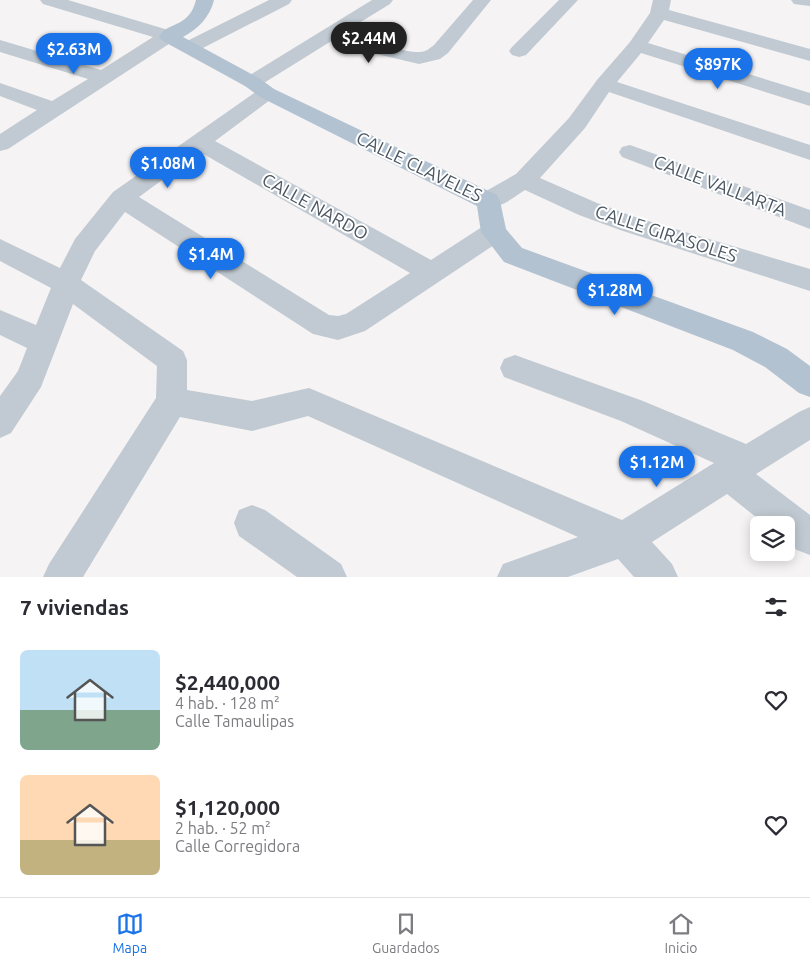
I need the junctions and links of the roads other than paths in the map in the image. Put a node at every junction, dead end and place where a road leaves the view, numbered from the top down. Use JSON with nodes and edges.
{"nodes":[{"id":1,"x":49,"y":0,"type":"edge"},
{"id":2,"x":205,"y":0,"type":"edge"},
{"id":3,"x":282,"y":0,"type":"edge"},
{"id":4,"x":384,"y":0,"type":"edge"},
{"id":5,"x":482,"y":0,"type":"edge"},
{"id":6,"x":569,"y":0,"type":"edge"},
{"id":7,"x":800,"y":0,"type":"edge"},
{"id":8,"x":810,"y":1,"type":"edge"},
{"id":9,"x":660,"y":6,"type":"edge"},
{"id":10,"x":330,"y":32,"type":"junction"},
{"id":11,"x":168,"y":36,"type":"junction"},
{"id":12,"x":637,"y":46,"type":"junction"},
{"id":13,"x":190,"y":47,"type":"junction"},
{"id":14,"x":1,"y":48,"type":"edge"},
{"id":15,"x":519,"y":51,"type":"dead end"},
{"id":16,"x":726,"y":53,"type":"junction"},
{"id":17,"x":810,"y":55,"type":"edge"},
{"id":18,"x":104,"y":77,"type":"junction"},
{"id":19,"x":604,"y":84,"type":"junction"},
{"id":20,"x":259,"y":87,"type":"junction"},
{"id":21,"x":0,"y":89,"type":"edge"},
{"id":22,"x":810,"y":100,"type":"edge"},
{"id":23,"x":53,"y":109,"type":"junction"},
{"id":24,"x":4,"y":137,"type":"edge"},
{"id":25,"x":199,"y":142,"type":"junction"},
{"id":26,"x":630,"y":152,"type":"dead end"},
{"id":27,"x":810,"y":153,"type":"edge"},
{"id":28,"x":524,"y":180,"type":"junction"},
{"id":29,"x":122,"y":198,"type":"junction"},
{"id":30,"x":488,"y":201,"type":"junction"},
{"id":31,"x":810,"y":220,"type":"edge"},
{"id":32,"x":494,"y":232,"type":"junction"},
{"id":33,"x":0,"y":249,"type":"edge"},
{"id":34,"x":432,"y":273,"type":"junction"},
{"id":35,"x":810,"y":280,"type":"edge"},
{"id":36,"x":66,"y":284,"type":"junction"},
{"id":37,"x":0,"y":322,"type":"edge"},
{"id":38,"x":44,"y":342,"type":"junction"},
{"id":39,"x":515,"y":368,"type":"dead end"},
{"id":40,"x":810,"y":383,"type":"edge"},
{"id":41,"x":172,"y":401,"type":"junction"},
{"id":42,"x":810,"y":422,"type":"edge"},
{"id":43,"x":0,"y":424,"type":"edge"},
{"id":44,"x":737,"y":467,"type":"junction"},
{"id":45,"x":252,"y":523,"type":"dead end"},
{"id":46,"x":810,"y":537,"type":"edge"},
{"id":47,"x":624,"y":539,"type":"junction"},
{"id":48,"x":62,"y":577,"type":"edge"},
{"id":49,"x":328,"y":577,"type":"edge"},
{"id":50,"x":516,"y":577,"type":"edge"},
{"id":51,"x":659,"y":577,"type":"edge"}],
"edges":[{"from":1,"to":11,"type":"street"},
{"from":2,"to":11,"type":"main road"},
{"from":3,"to":13,"type":"street"},
{"from":4,"to":10,"type":"street"},
{"from":5,"to":10,"type":"street"},
{"from":6,"to":15,"type":"street"},
{"from":7,"to":8,"type":"street"},
{"from":9,"to":12,"type":"street"},
{"from":9,"to":16,"type":"street"},
{"from":10,"to":20,"type":"street"},
{"from":11,"to":13,"type":"main road","name":"CALLE CLAVELES"},
{"from":11,"to":18,"type":"street"},
{"from":12,"to":16,"type":"street"},
{"from":12,"to":19,"type":"street"},
{"from":13,"to":20,"type":"main road","name":"CALLE CLAVELES"},
{"from":14,"to":18,"type":"street"},
{"from":16,"to":17,"type":"street"},
{"from":16,"to":22,"type":"street"},
{"from":18,"to":23,"type":"street"},
{"from":19,"to":27,"type":"street"},
{"from":19,"to":28,"type":"street"},
{"from":20,"to":25,"type":"street"},
{"from":20,"to":30,"type":"main road","name":"CALLE CLAVELES"},
{"from":21,"to":23,"type":"street"},
{"from":23,"to":24,"type":"street"},
{"from":25,"to":29,"type":"street"},
{"from":25,"to":34,"type":"street","name":"CALLE NARDO"},
{"from":26,"to":31,"type":"street","name":"CALLE VALLARTA"},
{"from":28,"to":30,"type":"street"},
{"from":28,"to":35,"type":"street","name":"CALLE GIRASOLES"},
{"from":29,"to":34,"type":"street"},
{"from":29,"to":36,"type":"street"},
{"from":30,"to":32,"type":"main road","name":"CALLE CLAVELES"},
{"from":32,"to":34,"type":"street"},
{"from":32,"to":40,"type":"main road","name":"CALLE CLAVELES"},
{"from":33,"to":36,"type":"street"},
{"from":36,"to":38,"type":"street"},
{"from":36,"to":41,"type":"street"},
{"from":37,"to":38,"type":"street"},
{"from":38,"to":43,"type":"street"},
{"from":39,"to":44,"type":"street"},
{"from":41,"to":47,"type":"street"},
{"from":41,"to":48,"type":"street"},
{"from":42,"to":44,"type":"street"},
{"from":44,"to":46,"type":"street"},
{"from":44,"to":47,"type":"street"},
{"from":45,"to":49,"type":"street"},
{"from":47,"to":50,"type":"street"},
{"from":47,"to":51,"type":"street"}]}
